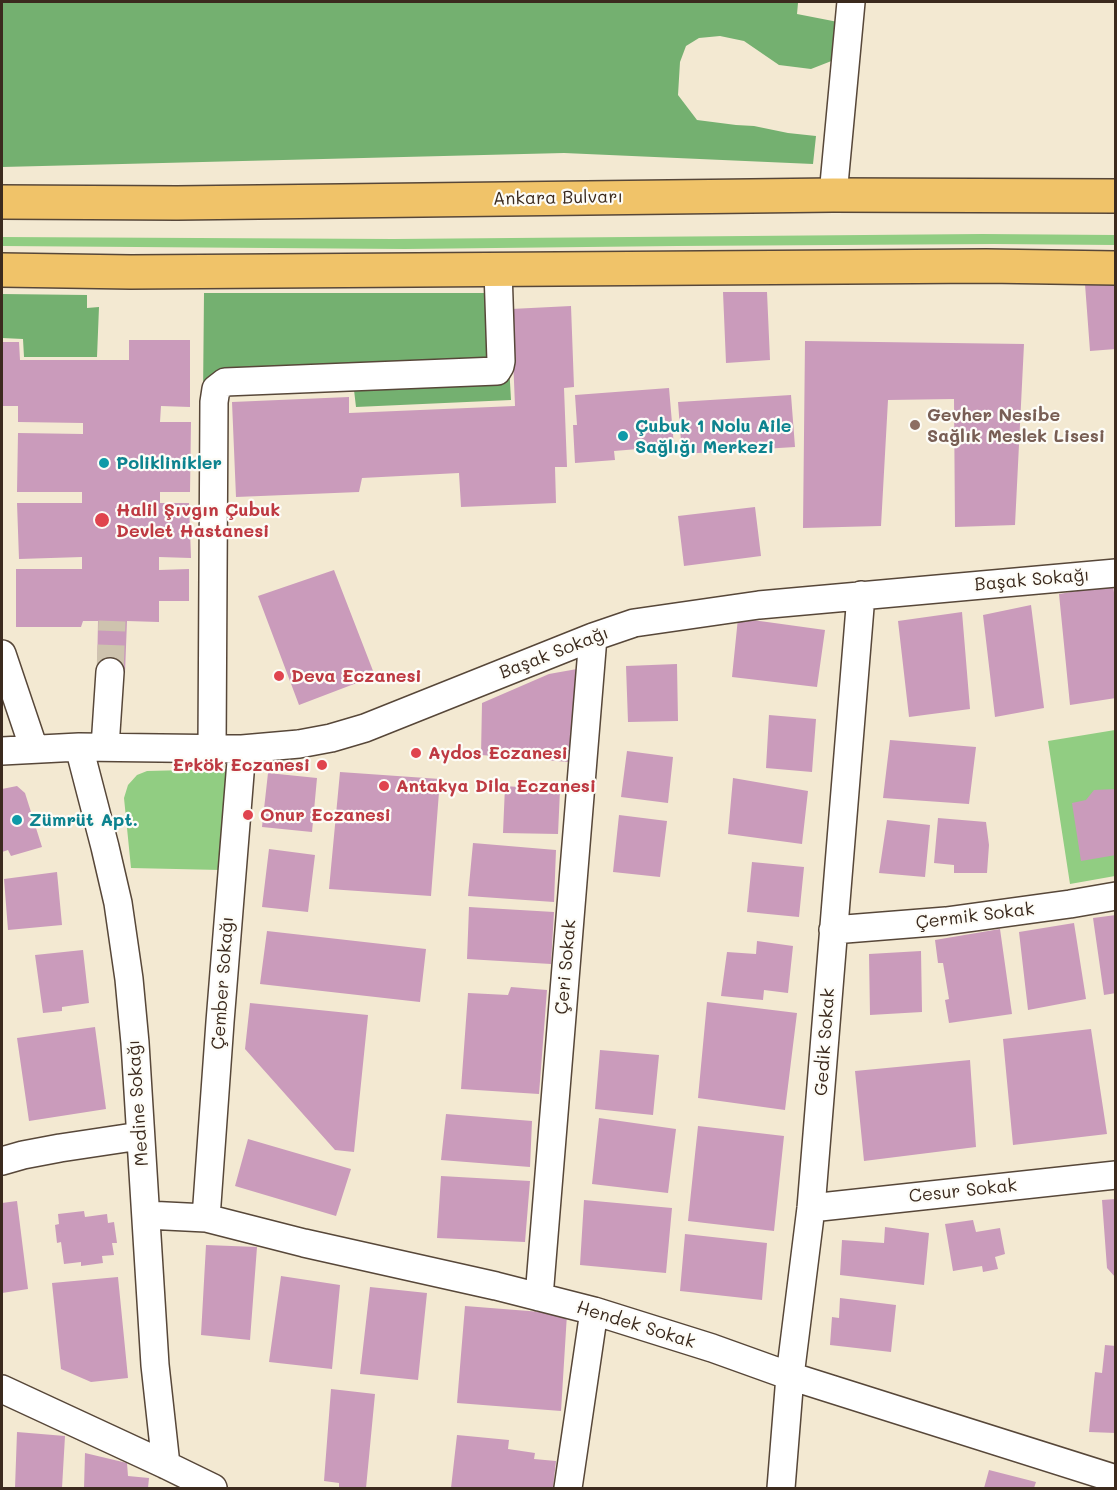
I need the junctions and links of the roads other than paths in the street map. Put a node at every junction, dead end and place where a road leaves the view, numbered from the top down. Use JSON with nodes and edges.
{"nodes":[{"id":1,"x":851,"y":2,"type":"edge"},
{"id":2,"x":833,"y":195,"type":"junction"},
{"id":3,"x":1116,"y":196,"type":"edge"},
{"id":4,"x":2,"y":202,"type":"edge"},
{"id":5,"x":1116,"y":268,"type":"edge"},
{"id":6,"x":2,"y":270,"type":"edge"},
{"id":7,"x":498,"y":270,"type":"junction"},
{"id":8,"x":1116,"y":573,"type":"edge"},
{"id":9,"x":861,"y":595,"type":"junction"},
{"id":10,"x":593,"y":637,"type":"junction"},
{"id":11,"x":2,"y":654,"type":"edge"},
{"id":12,"x":110,"y":672,"type":"tunnel mouth"},
{"id":13,"x":3,"y":745,"type":"edge"},
{"id":14,"x":92,"y":747,"type":"junction"},
{"id":15,"x":34,"y":748,"type":"junction"},
{"id":16,"x":212,"y":748,"type":"junction"},
{"id":17,"x":242,"y":749,"type":"junction"},
{"id":18,"x":1116,"y":896,"type":"edge"},
{"id":19,"x":833,"y":930,"type":"junction"},
{"id":20,"x":140,"y":1136,"type":"junction"},
{"id":21,"x":2,"y":1161,"type":"edge"},
{"id":22,"x":1116,"y":1175,"type":"edge"},
{"id":23,"x":811,"y":1208,"type":"junction"},
{"id":24,"x":146,"y":1215,"type":"junction"},
{"id":25,"x":206,"y":1218,"type":"junction"},
{"id":26,"x":539,"y":1297,"type":"junction"},
{"id":27,"x":594,"y":1311,"type":"junction"},
{"id":28,"x":789,"y":1376,"type":"junction"},
{"id":29,"x":2,"y":1389,"type":"edge"},
{"id":30,"x":166,"y":1464,"type":"junction"},
{"id":31,"x":1116,"y":1479,"type":"edge"},
{"id":32,"x":213,"y":1488,"type":"edge"},
{"id":33,"x":568,"y":1488,"type":"edge"},
{"id":34,"x":781,"y":1488,"type":"edge"}],
"edges":[{"from":1,"to":2,"type":"street"},
{"from":2,"to":3,"type":"main road","name":"Ankara Bulvarı"},
{"from":2,"to":4,"type":"main road","name":"Ankara Bulvarı"},
{"from":5,"to":7,"type":"main road"},
{"from":6,"to":7,"type":"main road"},
{"from":7,"to":16,"type":"street"},
{"from":8,"to":9,"type":"street","name":"Başak Sokağı"},
{"from":9,"to":10,"type":"street","name":"Başak Sokağı"},
{"from":9,"to":19,"type":"street","name":"Gedik Sokak"},
{"from":10,"to":17,"type":"street","name":"Başak Sokağı"},
{"from":10,"to":26,"type":"street","name":"Çeri Sokak"},
{"from":11,"to":15,"type":"street"},
{"from":12,"to":14,"type":"street","name":"Medine Sokağı"},
{"from":13,"to":15,"type":"street","name":"Başak Sokağı"},
{"from":14,"to":15,"type":"street","name":"Başak Sokağı"},
{"from":14,"to":16,"type":"street","name":"Başak Sokağı"},
{"from":14,"to":20,"type":"street","name":"Medine Sokağı"},
{"from":16,"to":17,"type":"street","name":"Başak Sokağı"},
{"from":17,"to":25,"type":"street","name":"Çember Sokağı"},
{"from":18,"to":19,"type":"street","name":"Çermik Sokak"},
{"from":19,"to":23,"type":"street","name":"Gedik Sokak"},
{"from":20,"to":21,"type":"street"},
{"from":20,"to":24,"type":"street","name":"Medine Sokağı"},
{"from":22,"to":23,"type":"street","name":"Cesur Sokak"},
{"from":23,"to":28,"type":"street","name":"Gedik Sokak"},
{"from":24,"to":25,"type":"street","name":"Hendek Sokak"},
{"from":24,"to":30,"type":"street","name":"Medine Sokağı"},
{"from":25,"to":26,"type":"street","name":"Hendek Sokak"},
{"from":26,"to":27,"type":"street","name":"Hendek Sokak"},
{"from":27,"to":28,"type":"street","name":"Hendek Sokak"},
{"from":27,"to":33,"type":"street"},
{"from":28,"to":31,"type":"street","name":"Hendek Sokak"},
{"from":28,"to":34,"type":"street","name":"Gedik Sokak"},
{"from":29,"to":30,"type":"street"},
{"from":30,"to":32,"type":"street"}]}
